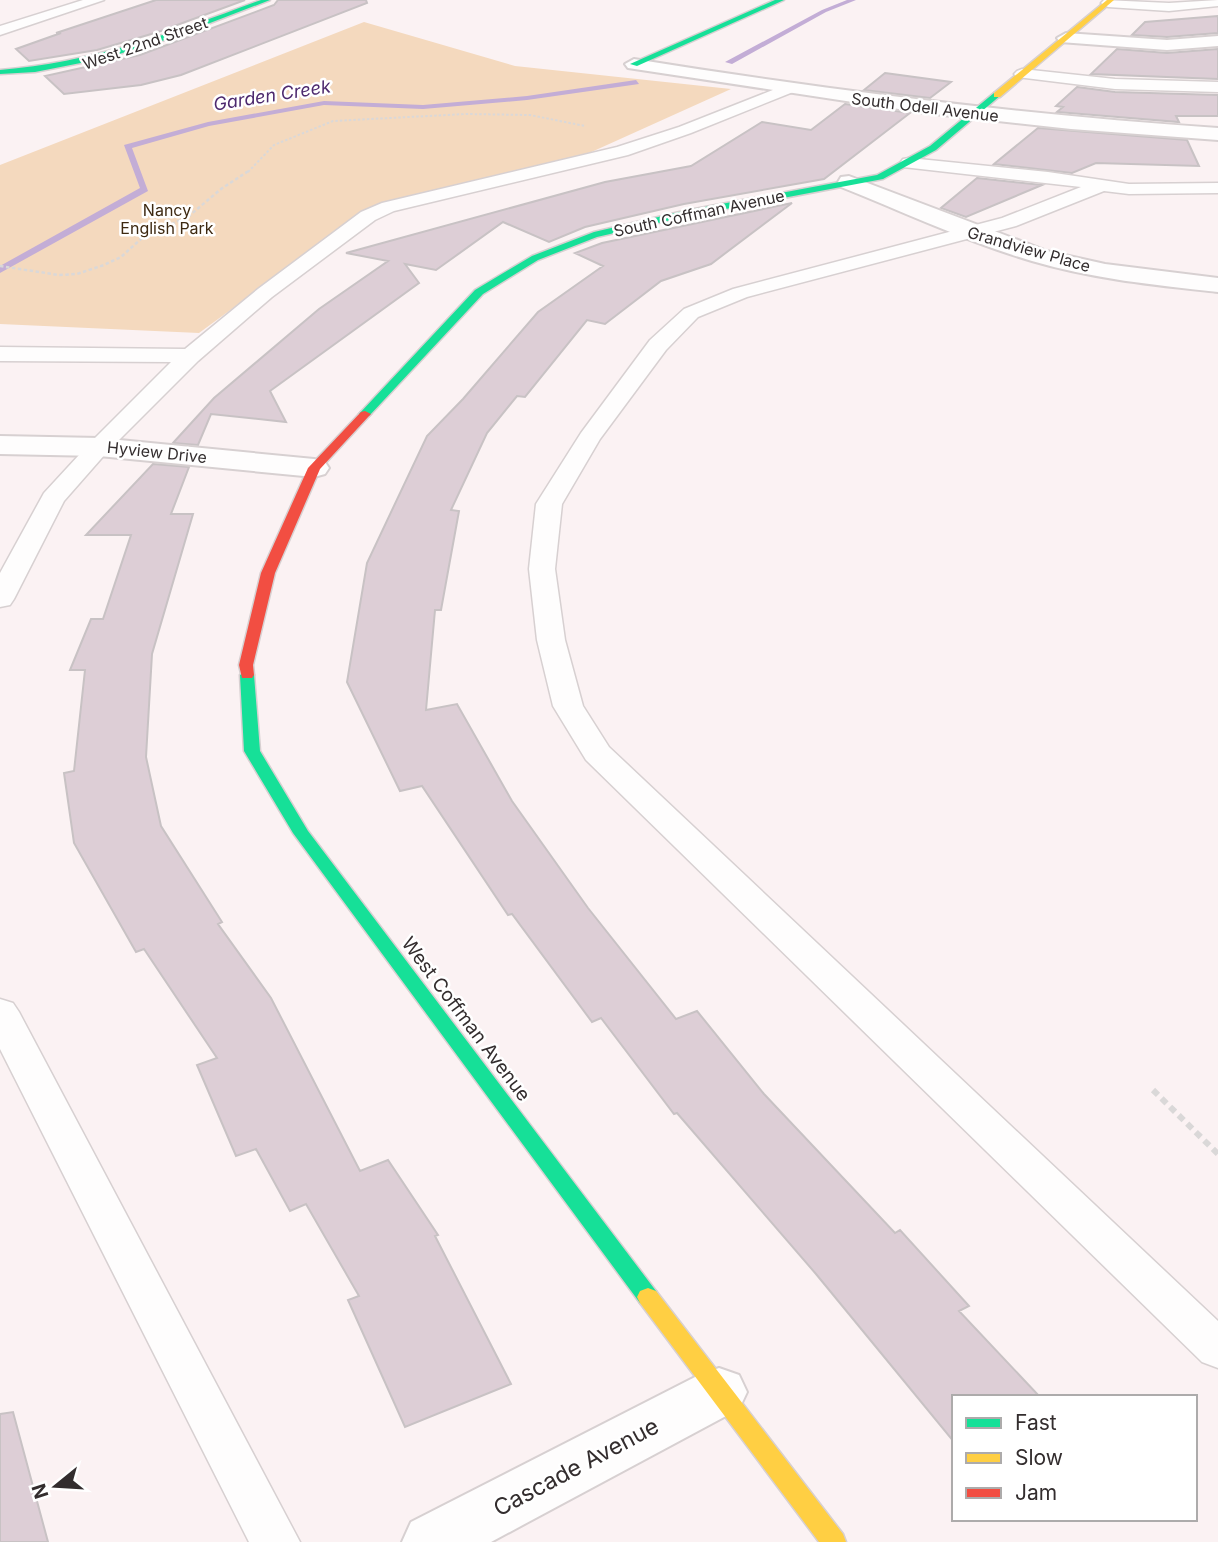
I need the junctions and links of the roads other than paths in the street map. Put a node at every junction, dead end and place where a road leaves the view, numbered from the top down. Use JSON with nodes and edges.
{"nodes":[{"id":1,"x":97,"y":0,"type":"edge"},
{"id":2,"x":267,"y":0,"type":"edge"},
{"id":3,"x":781,"y":0,"type":"edge"},
{"id":4,"x":1110,"y":1,"type":"edge"},
{"id":5,"x":1218,"y":2,"type":"edge"},
{"id":6,"x":0,"y":32,"type":"edge"},
{"id":7,"x":1066,"y":38,"type":"junction"},
{"id":8,"x":1218,"y":41,"type":"edge"},
{"id":9,"x":634,"y":64,"type":"joint"},
{"id":10,"x":0,"y":72,"type":"edge"},
{"id":11,"x":1022,"y":74,"type":"junction"},
{"id":12,"x":1218,"y":87,"type":"edge"},
{"id":13,"x":788,"y":89,"type":"junction"},
{"id":14,"x":972,"y":114,"type":"junction"},
{"id":15,"x":1218,"y":134,"type":"edge"},
{"id":16,"x":909,"y":163,"type":"junction"},
{"id":17,"x":849,"y":182,"type":"junction"},
{"id":18,"x":1100,"y":186,"type":"junction"},
{"id":19,"x":1218,"y":188,"type":"edge"},
{"id":20,"x":967,"y":232,"type":"junction"},
{"id":21,"x":1218,"y":285,"type":"edge"},
{"id":22,"x":0,"y":354,"type":"edge"},
{"id":23,"x":190,"y":356,"type":"junction"},
{"id":24,"x":0,"y":445,"type":"edge"},
{"id":25,"x":99,"y":447,"type":"junction"},
{"id":26,"x":314,"y":468,"type":"junction"},
{"id":27,"x":0,"y":599,"type":"edge"},
{"id":28,"x":0,"y":1012,"type":"edge"},
{"id":29,"x":1218,"y":1349,"type":"edge"},
{"id":30,"x":719,"y":1392,"type":"junction"},
{"id":31,"x":275,"y":1542,"type":"edge"},
{"id":32,"x":432,"y":1542,"type":"edge"},
{"id":33,"x":834,"y":1542,"type":"edge"}],
"edges":[{"from":1,"to":6,"type":"lane"},
{"from":2,"to":10,"type":"street","name":"West 22nd Street"},
{"from":3,"to":9,"type":"street"},
{"from":4,"to":5,"type":"lane"},
{"from":4,"to":7,"type":"street","name":"South Coffman Avenue"},
{"from":7,"to":8,"type":"street"},
{"from":7,"to":11,"type":"street","name":"South Coffman Avenue"},
{"from":9,"to":13,"type":"street","name":"South Odell Avenue"},
{"from":11,"to":12,"type":"lane"},
{"from":11,"to":14,"type":"street","name":"South Coffman Avenue"},
{"from":13,"to":14,"type":"street","name":"South Odell Avenue"},
{"from":13,"to":23,"type":"lane"},
{"from":14,"to":15,"type":"street","name":"South Odell Avenue"},
{"from":14,"to":16,"type":"street","name":"South Coffman Avenue"},
{"from":16,"to":17,"type":"street","name":"South Coffman Avenue"},
{"from":16,"to":18,"type":"lane"},
{"from":17,"to":20,"type":"street","name":"Grandview Place"},
{"from":17,"to":26,"type":"street","name":"South Coffman Avenue"},
{"from":18,"to":19,"type":"lane"},
{"from":18,"to":20,"type":"lane"},
{"from":20,"to":21,"type":"street","name":"Grandview Place"},
{"from":20,"to":29,"type":"lane"},
{"from":22,"to":23,"type":"lane"},
{"from":23,"to":25,"type":"lane"},
{"from":24,"to":25,"type":"street","name":"Hyview Drive"},
{"from":25,"to":26,"type":"street","name":"Hyview Drive"},
{"from":25,"to":27,"type":"lane"},
{"from":26,"to":30,"type":"street","name":"West Coffman Avenue"},
{"from":28,"to":31,"type":"lane"},
{"from":30,"to":32,"type":"street","name":"Cascade Avenue"},
{"from":30,"to":33,"type":"street","name":"West Coffman Avenue"}]}
